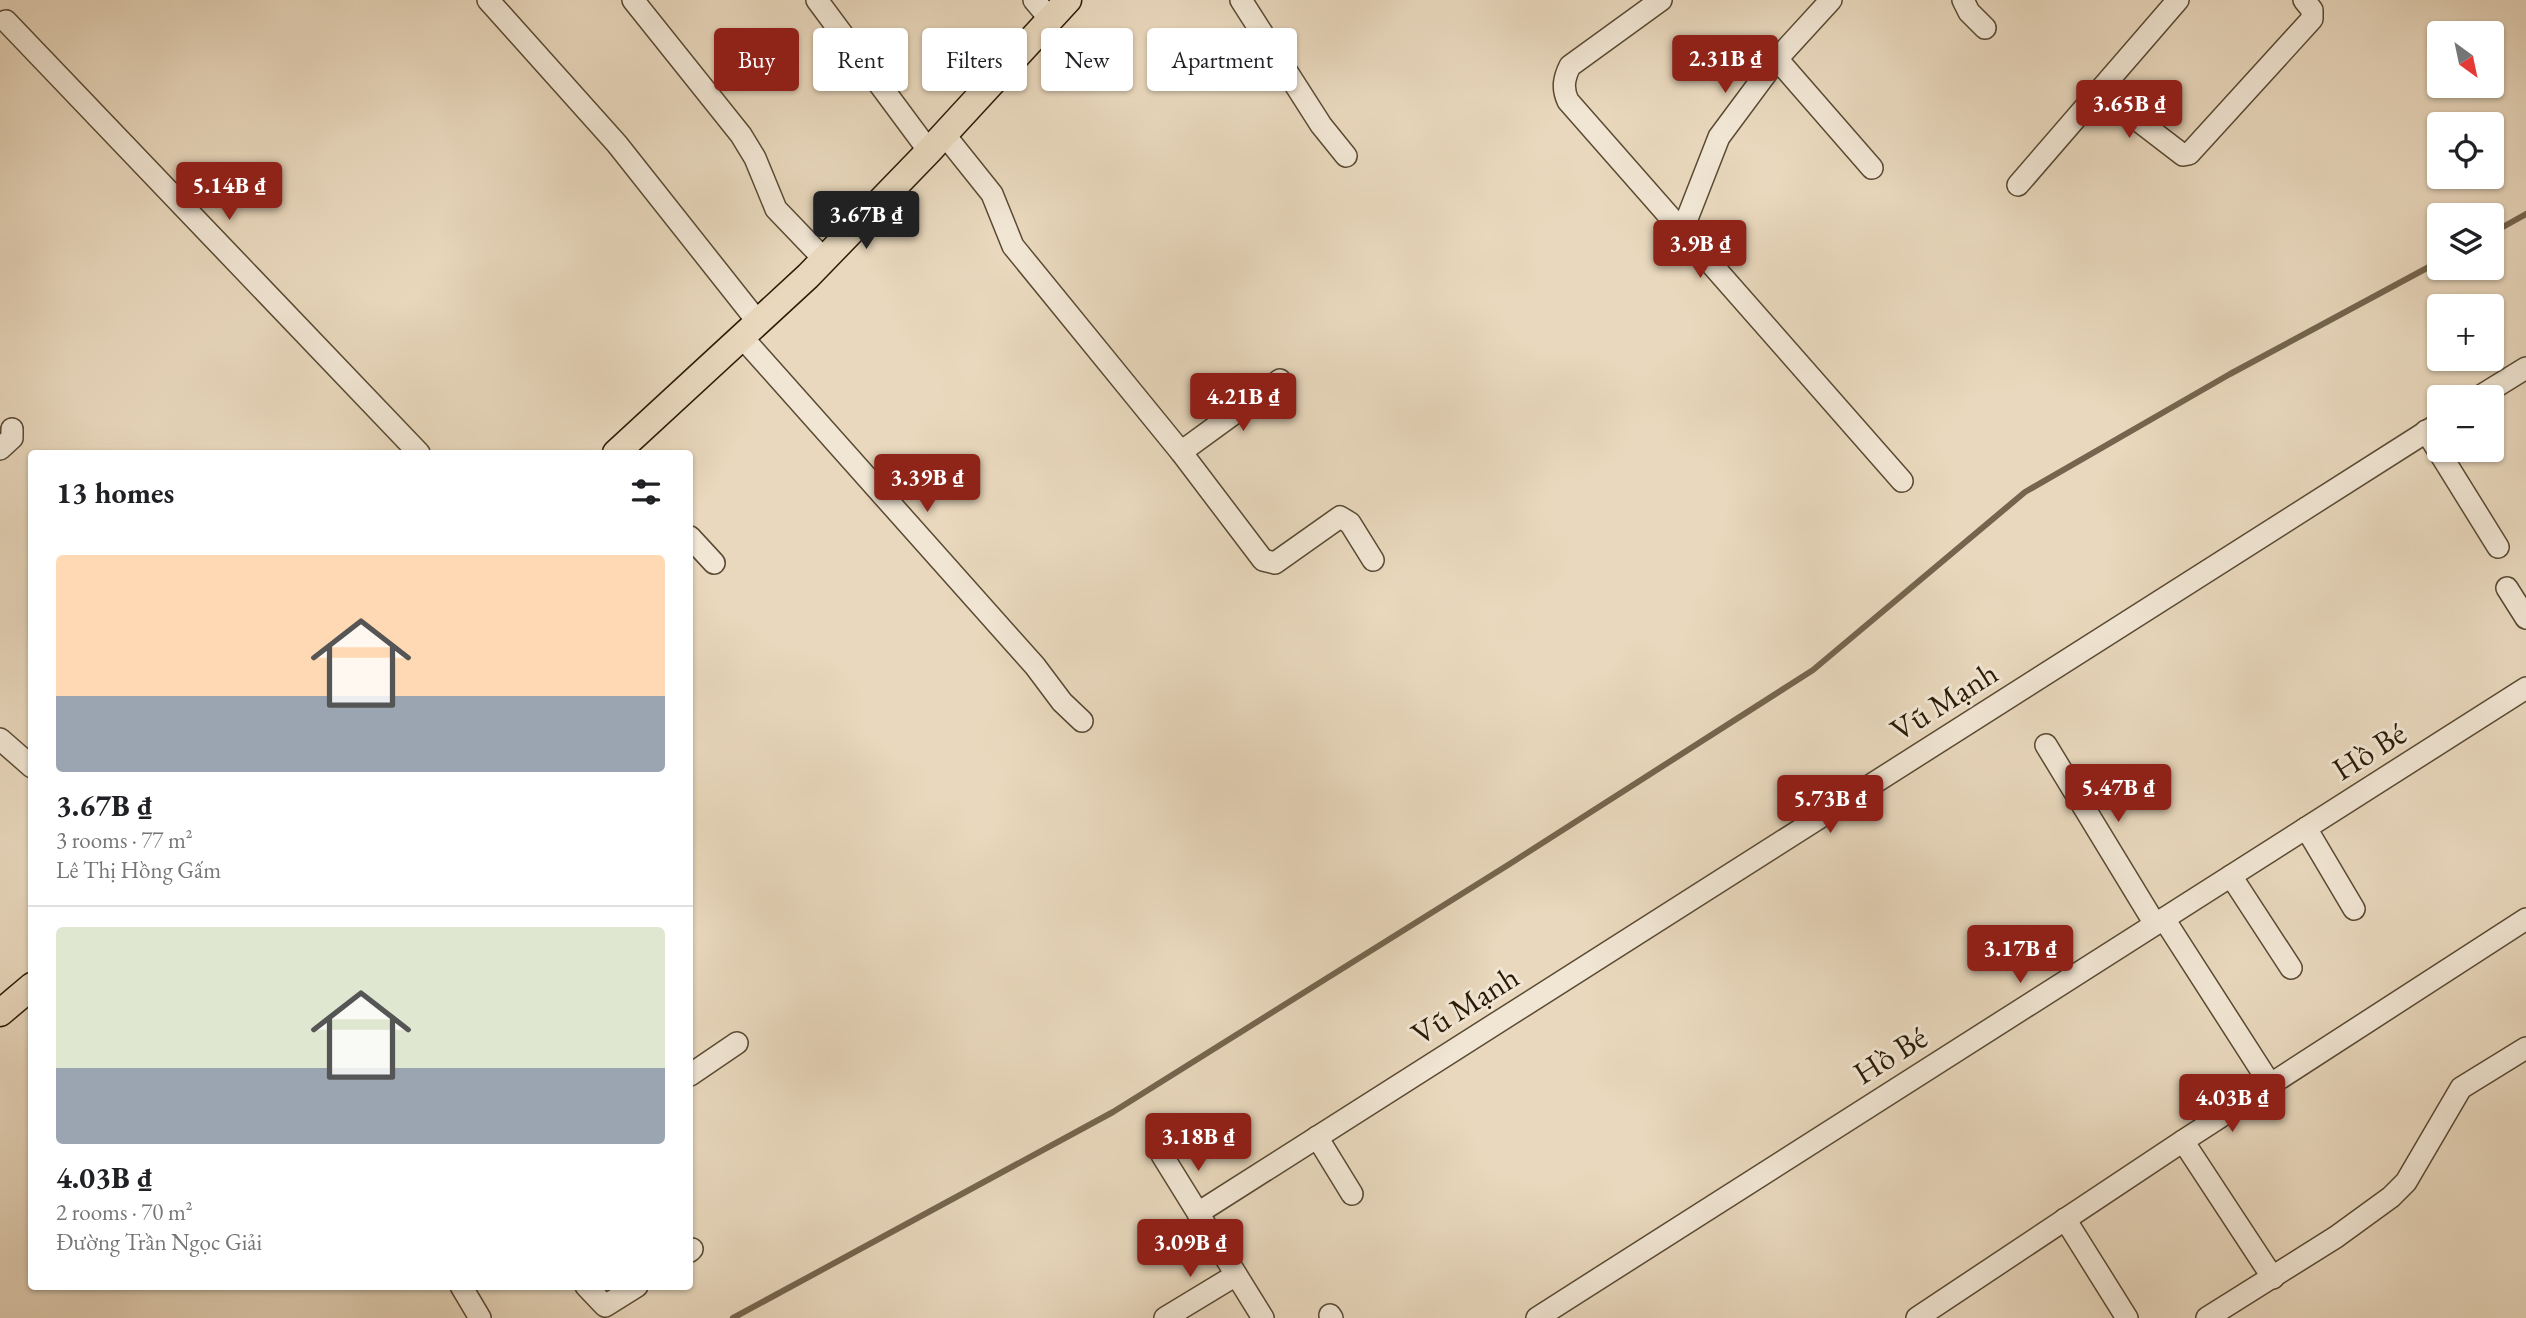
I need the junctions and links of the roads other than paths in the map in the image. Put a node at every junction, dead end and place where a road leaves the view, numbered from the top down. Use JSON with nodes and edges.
{"nodes":[{"id":1,"x":488,"y":0,"type":"edge"},
{"id":2,"x":817,"y":0,"type":"edge"},
{"id":3,"x":1241,"y":0,"type":"edge"},
{"id":4,"x":1661,"y":0,"type":"edge"},
{"id":5,"x":1831,"y":0,"type":"edge"},
{"id":6,"x":1963,"y":0,"type":"edge"},
{"id":7,"x":2178,"y":0,"type":"edge"},
{"id":8,"x":2304,"y":0,"type":"edge"},
{"id":9,"x":641,"y":3,"type":"edge"},
{"id":10,"x":1050,"y":6,"type":"edge"},
{"id":11,"x":6,"y":21,"type":"dead end"},
{"id":12,"x":1985,"y":28,"type":"dead end"},
{"id":13,"x":1777,"y":59,"type":"junction"},
{"id":14,"x":2101,"y":92,"type":"junction"},
{"id":15,"x":936,"y":142,"type":"junction"},
{"id":16,"x":1346,"y":156,"type":"dead end"},
{"id":17,"x":1872,"y":168,"type":"dead end"},
{"id":18,"x":2018,"y":185,"type":"dead end"},
{"id":19,"x":1683,"y":229,"type":"junction"},
{"id":20,"x":824,"y":259,"type":"junction"},
{"id":21,"x":750,"y":329,"type":"junction"},
{"id":22,"x":2526,"y":368,"type":"edge"},
{"id":23,"x":1280,"y":380,"type":"dead end"},
{"id":24,"x":2498,"y":385,"type":"edge"},
{"id":25,"x":12,"y":429,"type":"dead end"},
{"id":26,"x":2427,"y":431,"type":"edge"},
{"id":27,"x":0,"y":449,"type":"edge"},
{"id":28,"x":416,"y":450,"type":"edge"},
{"id":29,"x":619,"y":450,"type":"edge"},
{"id":30,"x":1181,"y":452,"type":"junction"},
{"id":31,"x":2452,"y":462,"type":"edge"},
{"id":32,"x":1902,"y":481,"type":"dead end"},
{"id":33,"x":693,"y":540,"type":"edge"},
{"id":34,"x":2498,"y":547,"type":"dead end"},
{"id":35,"x":1373,"y":560,"type":"dead end"},
{"id":36,"x":713,"y":563,"type":"dead end"},
{"id":37,"x":2507,"y":588,"type":"dead end"},
{"id":38,"x":2526,"y":618,"type":"edge"},
{"id":39,"x":2526,"y":688,"type":"edge"},
{"id":40,"x":1082,"y":722,"type":"dead end"},
{"id":41,"x":0,"y":738,"type":"edge"},
{"id":42,"x":2046,"y":745,"type":"dead end"},
{"id":43,"x":28,"y":763,"type":"edge"},
{"id":44,"x":2306,"y":828,"type":"junction"},
{"id":45,"x":2231,"y":876,"type":"junction"},
{"id":46,"x":2354,"y":909,"type":"dead end"},
{"id":47,"x":2526,"y":919,"type":"edge"},
{"id":48,"x":2159,"y":922,"type":"junction"},
{"id":49,"x":2291,"y":968,"type":"dead end"},
{"id":50,"x":28,"y":989,"type":"edge"},
{"id":51,"x":0,"y":1013,"type":"edge"},
{"id":52,"x":737,"y":1043,"type":"dead end"},
{"id":53,"x":2526,"y":1048,"type":"edge"},
{"id":54,"x":693,"y":1072,"type":"edge"},
{"id":55,"x":2270,"y":1084,"type":"junction"},
{"id":56,"x":1317,"y":1137,"type":"junction"},
{"id":57,"x":2183,"y":1141,"type":"junction"},
{"id":58,"x":1162,"y":1155,"type":"dead end"},
{"id":59,"x":1352,"y":1194,"type":"dead end"},
{"id":60,"x":1198,"y":1213,"type":"junction"},
{"id":61,"x":2065,"y":1219,"type":"junction"},
{"id":62,"x":1236,"y":1275,"type":"junction"},
{"id":63,"x":2273,"y":1278,"type":"junction"},
{"id":64,"x":463,"y":1290,"type":"edge"},
{"id":65,"x":590,"y":1290,"type":"edge"},
{"id":66,"x":631,"y":1290,"type":"edge"},
{"id":67,"x":1926,"y":1315,"type":"edge"},
{"id":68,"x":480,"y":1318,"type":"edge"},
{"id":69,"x":1165,"y":1318,"type":"edge"},
{"id":70,"x":1263,"y":1318,"type":"edge"},
{"id":71,"x":1536,"y":1318,"type":"edge"},
{"id":72,"x":2127,"y":1318,"type":"edge"},
{"id":73,"x":2207,"y":1318,"type":"edge"}],
"edges":[{"from":1,"to":21,"type":"street"},
{"from":2,"to":15,"type":"street"},
{"from":3,"to":16,"type":"street"},
{"from":4,"to":19,"type":"street"},
{"from":5,"to":13,"type":"street"},
{"from":6,"to":12,"type":"street"},
{"from":7,"to":14,"type":"street"},
{"from":8,"to":14,"type":"street"},
{"from":9,"to":20,"type":"street"},
{"from":10,"to":15,"type":"main road"},
{"from":11,"to":28,"type":"street"},
{"from":13,"to":17,"type":"street"},
{"from":13,"to":19,"type":"street"},
{"from":14,"to":18,"type":"street"},
{"from":15,"to":20,"type":"main road"},
{"from":15,"to":30,"type":"street"},
{"from":19,"to":32,"type":"street"},
{"from":20,"to":21,"type":"main road"},
{"from":21,"to":29,"type":"main road"},
{"from":21,"to":40,"type":"street"},
{"from":22,"to":24,"type":"street"},
{"from":23,"to":30,"type":"street"},
{"from":25,"to":27,"type":"street"},
{"from":26,"to":56,"type":"street","name":"Vũ Mạnh"},
{"from":30,"to":35,"type":"street"},
{"from":31,"to":34,"type":"street"},
{"from":33,"to":36,"type":"street"},
{"from":37,"to":38,"type":"street"},
{"from":39,"to":44,"type":"street","name":"Hồ Bé"},
{"from":41,"to":43,"type":"street"},
{"from":42,"to":48,"type":"street"},
{"from":44,"to":45,"type":"street","name":"Hồ Bé"},
{"from":44,"to":46,"type":"street"},
{"from":45,"to":48,"type":"street","name":"Hồ Bé"},
{"from":45,"to":49,"type":"street"},
{"from":47,"to":55,"type":"street"},
{"from":48,"to":55,"type":"street"},
{"from":48,"to":71,"type":"street","name":"Hồ Bé"},
{"from":50,"to":51,"type":"main road"},
{"from":52,"to":54,"type":"street"},
{"from":53,"to":63,"type":"street"},
{"from":55,"to":57,"type":"street"},
{"from":56,"to":59,"type":"street"},
{"from":56,"to":60,"type":"street","name":"Vũ Mạnh"},
{"from":57,"to":61,"type":"street"},
{"from":57,"to":63,"type":"street"},
{"from":58,"to":60,"type":"street"},
{"from":60,"to":62,"type":"street"},
{"from":61,"to":67,"type":"street"},
{"from":61,"to":72,"type":"street"},
{"from":62,"to":69,"type":"street"},
{"from":62,"to":70,"type":"street"},
{"from":63,"to":73,"type":"street"},
{"from":64,"to":68,"type":"street"},
{"from":65,"to":66,"type":"street"}]}
